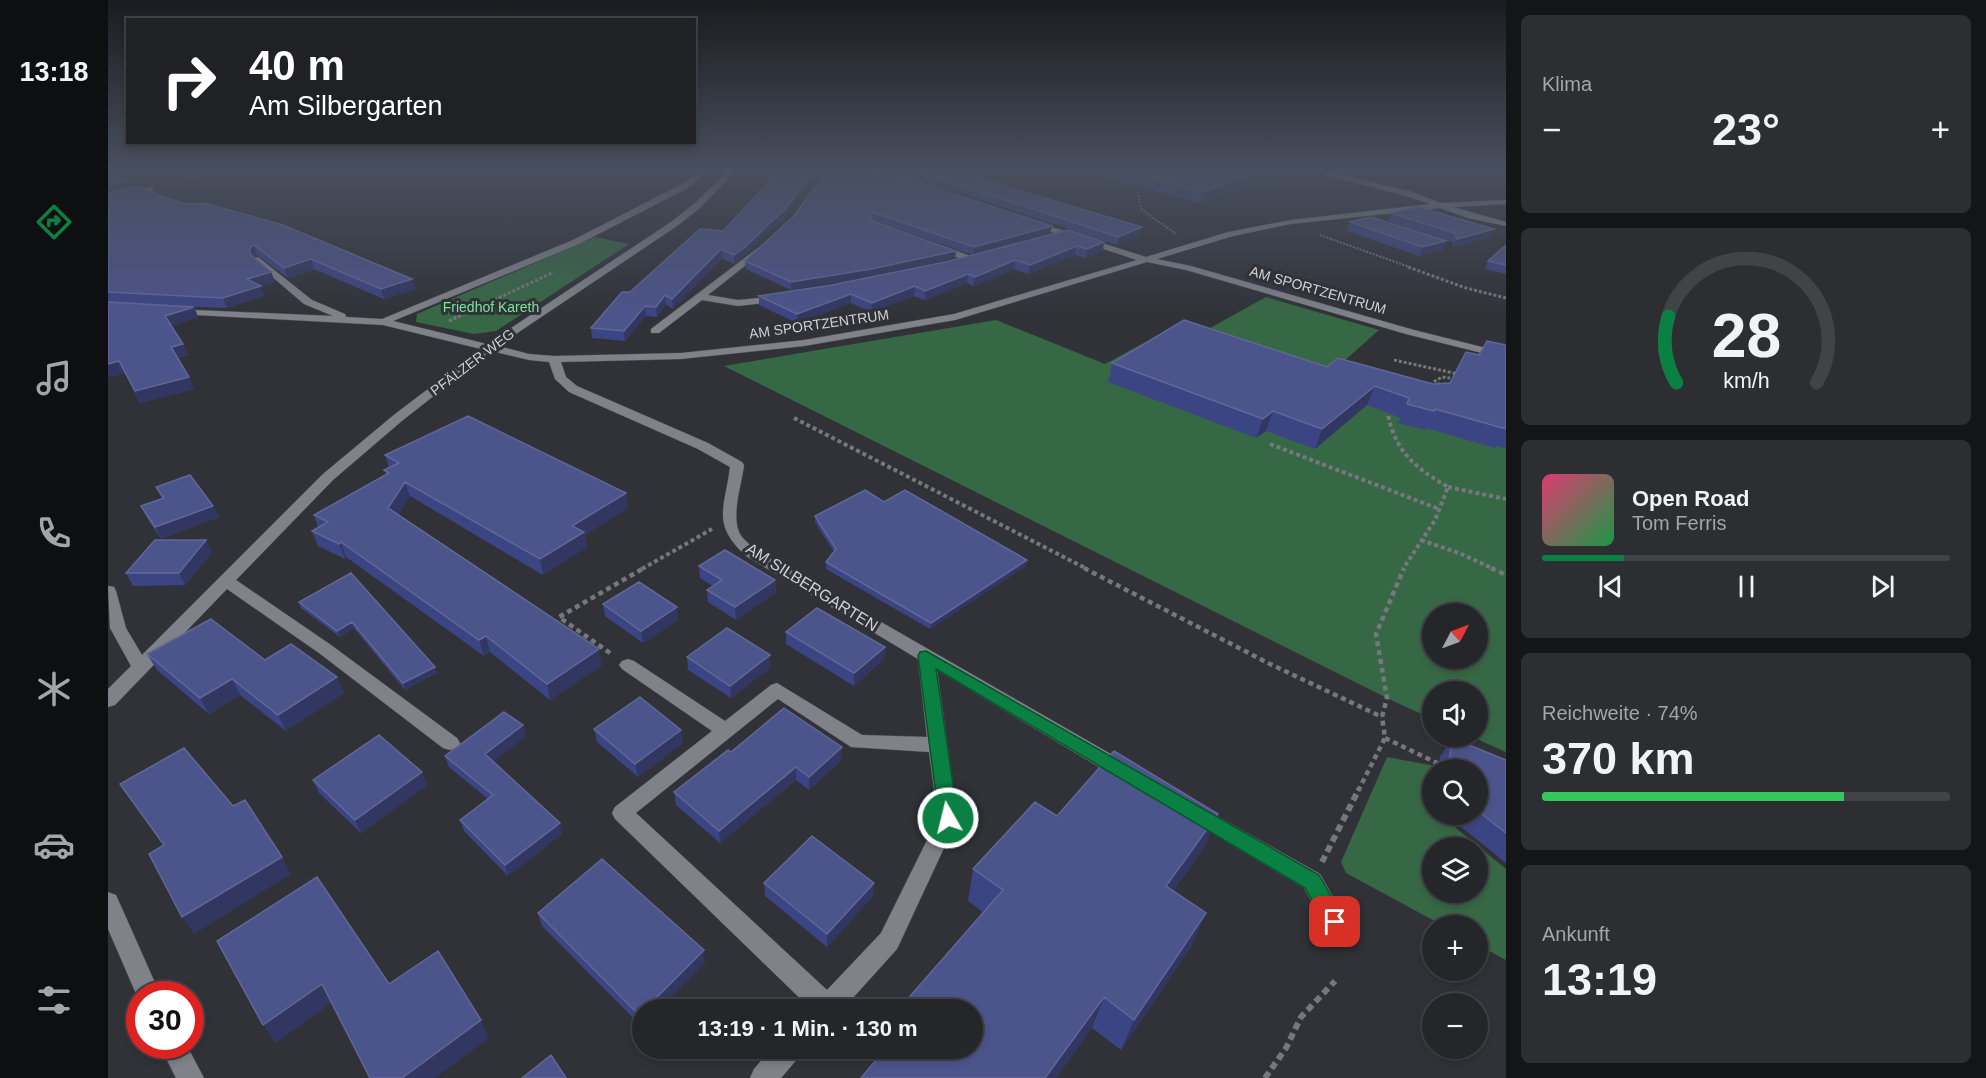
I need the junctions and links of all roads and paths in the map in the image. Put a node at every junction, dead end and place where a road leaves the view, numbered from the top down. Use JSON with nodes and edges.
{"nodes":[{"id":1,"x":624,"y":217,"type":"edge"},
{"id":2,"x":682,"y":217,"type":"edge"},
{"id":3,"x":1152,"y":217,"type":"edge"},
{"id":4,"x":1328,"y":217,"type":"edge"},
{"id":5,"x":1360,"y":217,"type":"edge"},
{"id":6,"x":1477,"y":217,"type":"edge"},
{"id":7,"x":1021,"y":219,"type":"edge"},
{"id":8,"x":1371,"y":222,"type":"edge"},
{"id":9,"x":1286,"y":223,"type":"junction"},
{"id":10,"x":1506,"y":224,"type":"edge"},
{"id":11,"x":1066,"y":234,"type":"junction"},
{"id":12,"x":1044,"y":240,"type":"edge"},
{"id":13,"x":768,"y":243,"type":"edge"},
{"id":14,"x":929,"y":244,"type":"edge"},
{"id":15,"x":1195,"y":244,"type":"junction"},
{"id":16,"x":1144,"y":259,"type":"junction"},
{"id":17,"x":258,"y":260,"type":"edge"},
{"id":18,"x":952,"y":266,"type":"edge"},
{"id":19,"x":563,"y":268,"type":"dead end"},
{"id":20,"x":700,"y":297,"type":"junction"},
{"id":21,"x":791,"y":297,"type":"edge"},
{"id":22,"x":1506,"y":298,"type":"edge"},
{"id":23,"x":472,"y":302,"type":"dead end"},
{"id":24,"x":482,"y":306,"type":"junction"},
{"id":25,"x":166,"y":310,"type":"edge"},
{"id":26,"x":510,"y":312,"type":"dead end"},
{"id":27,"x":352,"y":320,"type":"junction"},
{"id":28,"x":383,"y":322,"type":"junction"},
{"id":29,"x":655,"y":331,"type":"dead end"},
{"id":30,"x":426,"y":332,"type":"junction"},
{"id":31,"x":490,"y":347,"type":"junction"},
{"id":32,"x":1506,"y":356,"type":"edge"},
{"id":33,"x":554,"y":359,"type":"junction"},
{"id":34,"x":1394,"y":360,"type":"dead end"},
{"id":35,"x":1461,"y":374,"type":"edge"},
{"id":36,"x":1450,"y":378,"type":"edge"},
{"id":37,"x":1445,"y":386,"type":"edge"},
{"id":38,"x":1390,"y":406,"type":"edge"},
{"id":39,"x":794,"y":418,"type":"dead end"},
{"id":40,"x":1270,"y":444,"type":"dead end"},
{"id":41,"x":1448,"y":487,"type":"junction"},
{"id":42,"x":1506,"y":499,"type":"edge"},
{"id":43,"x":1439,"y":509,"type":"junction"},
{"id":44,"x":729,"y":518,"type":"junction"},
{"id":45,"x":1421,"y":540,"type":"junction"},
{"id":46,"x":1506,"y":575,"type":"edge"},
{"id":47,"x":227,"y":580,"type":"junction"},
{"id":48,"x":108,"y":591,"type":"edge"},
{"id":49,"x":926,"y":656,"type":"junction"},
{"id":50,"x":628,"y":666,"type":"joint"},
{"id":51,"x":141,"y":668,"type":"junction"},
{"id":52,"x":108,"y":700,"type":"edge"},
{"id":53,"x":1382,"y":717,"type":"junction"},
{"id":54,"x":726,"y":731,"type":"junction"},
{"id":55,"x":1385,"y":738,"type":"junction"},
{"id":56,"x":450,"y":743,"type":"dead end"},
{"id":57,"x":938,"y":745,"type":"junction"},
{"id":58,"x":1429,"y":759,"type":"edge"},
{"id":59,"x":1139,"y":780,"type":"edge"},
{"id":60,"x":1180,"y":804,"type":"edge"},
{"id":61,"x":1312,"y":881,"type":"junction"},
{"id":62,"x":108,"y":902,"type":"edge"},
{"id":63,"x":1335,"y":922,"type":"dead end"},
{"id":64,"x":142,"y":981,"type":"edge"},
{"id":65,"x":1335,"y":981,"type":"dead end"},
{"id":66,"x":816,"y":999,"type":"edge"},
{"id":67,"x":835,"y":999,"type":"edge"},
{"id":68,"x":180,"y":1059,"type":"edge"},
{"id":69,"x":780,"y":1059,"type":"edge"},
{"id":70,"x":191,"y":1078,"type":"edge"},
{"id":71,"x":763,"y":1078,"type":"edge"},
{"id":72,"x":1265,"y":1078,"type":"edge"}],
"edges":[{"from":1,"to":28,"type":"street"},
{"from":2,"to":31,"type":"street","name":"PFÄLZER WEG"},
{"from":3,"to":15,"type":"path"},
{"from":4,"to":9,"type":"street","name":"AM SPORTZENTRUM"},
{"from":5,"to":8,"type":"street"},
{"from":6,"to":10,"type":"street"},
{"from":7,"to":11,"type":"street"},
{"from":9,"to":15,"type":"street","name":"AM SPORTZENTRUM"},
{"from":9,"to":22,"type":"path"},
{"from":11,"to":12,"type":"street"},
{"from":11,"to":16,"type":"street"},
{"from":13,"to":20,"type":"street"},
{"from":14,"to":18,"type":"street"},
{"from":15,"to":16,"type":"street","name":"AM SPORTZENTRUM"},
{"from":16,"to":32,"type":"street","name":"AM SPORTZENTRUM"},
{"from":16,"to":33,"type":"street","name":"AM SPORTZENTRUM"},
{"from":17,"to":27,"type":"street"},
{"from":19,"to":24,"type":"path"},
{"from":20,"to":21,"type":"street"},
{"from":20,"to":29,"type":"street"},
{"from":23,"to":24,"type":"path"},
{"from":24,"to":26,"type":"path"},
{"from":24,"to":30,"type":"path"},
{"from":25,"to":27,"type":"street","name":"AM SPORTZENTRUM"},
{"from":27,"to":28,"type":"street","name":"AM SPORTZENTRUM"},
{"from":28,"to":30,"type":"street","name":"AM SPORTZENTRUM"},
{"from":30,"to":31,"type":"street","name":"AM SPORTZENTRUM"},
{"from":31,"to":33,"type":"street","name":"AM SPORTZENTRUM"},
{"from":31,"to":47,"type":"street","name":"PFÄLZER WEG"},
{"from":33,"to":44,"type":"street"},
{"from":34,"to":35,"type":"path"},
{"from":36,"to":37,"type":"path"},
{"from":38,"to":41,"type":"path"},
{"from":39,"to":53,"type":"path"},
{"from":40,"to":43,"type":"path"},
{"from":41,"to":42,"type":"path"},
{"from":41,"to":43,"type":"path"},
{"from":43,"to":45,"type":"path"},
{"from":44,"to":49,"type":"street","name":"AM SILBERGARTEN"},
{"from":44,"to":50,"type":"path"},
{"from":45,"to":46,"type":"path"},
{"from":45,"to":53,"type":"path"},
{"from":47,"to":51,"type":"street","name":"PFÄLZER WEG"},
{"from":47,"to":56,"type":"street"},
{"from":48,"to":51,"type":"street"},
{"from":49,"to":57,"type":"street"},
{"from":49,"to":59,"type":"street","name":"AM SILBERGARTEN"},
{"from":50,"to":54,"type":"street"},
{"from":51,"to":52,"type":"street","name":"PFÄLZER WEG"},
{"from":53,"to":55,"type":"path"},
{"from":54,"to":57,"type":"street"},
{"from":54,"to":66,"type":"street"},
{"from":55,"to":58,"type":"path"},
{"from":55,"to":61,"type":"path"},
{"from":57,"to":67,"type":"street"},
{"from":60,"to":61,"type":"street"},
{"from":61,"to":63,"type":"street"},
{"from":62,"to":64,"type":"street"},
{"from":65,"to":72,"type":"path"},
{"from":68,"to":70,"type":"street"},
{"from":69,"to":71,"type":"street"}]}
